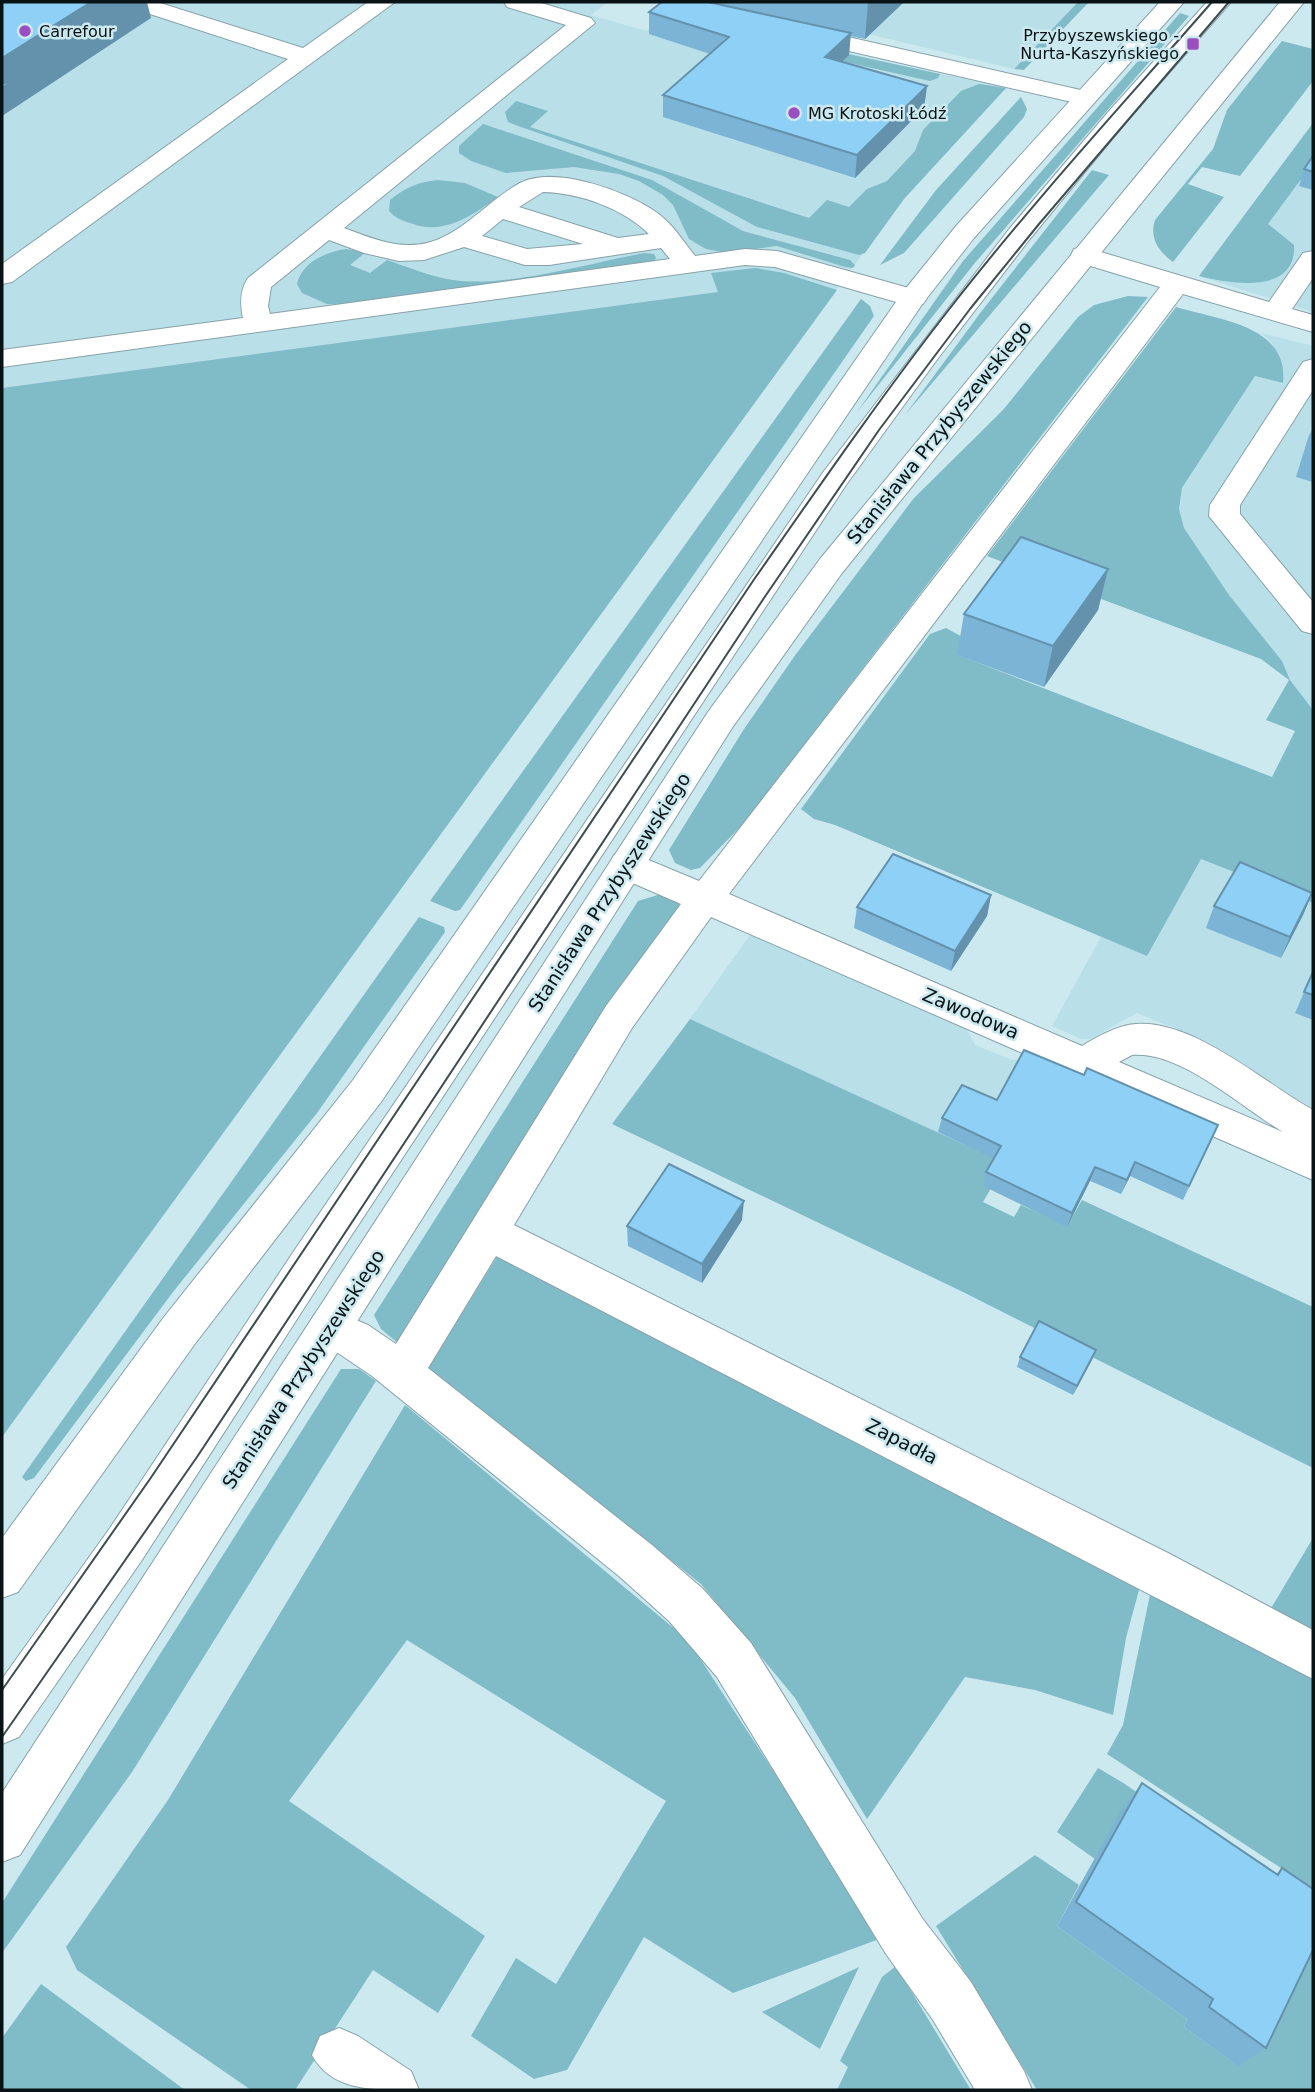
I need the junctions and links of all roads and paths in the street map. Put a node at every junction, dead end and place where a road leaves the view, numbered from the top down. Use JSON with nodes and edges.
{"nodes":[{"id":1,"x":383,"y":2,"type":"edge"},
{"id":2,"x":515,"y":2,"type":"edge"},
{"id":3,"x":1171,"y":2,"type":"edge"},
{"id":4,"x":1219,"y":2,"type":"edge"},
{"id":5,"x":1292,"y":2,"type":"edge"},
{"id":6,"x":774,"y":28,"type":"edge"},
{"id":7,"x":87,"y":44,"type":"edge"},
{"id":8,"x":305,"y":57,"type":"junction"},
{"id":9,"x":1085,"y":98,"type":"junction"},
{"id":10,"x":350,"y":210,"type":"junction"},
{"id":11,"x":482,"y":223,"type":"junction"},
{"id":12,"x":326,"y":230,"type":"junction"},
{"id":13,"x":662,"y":239,"type":"junction"},
{"id":14,"x":616,"y":246,"type":"junction"},
{"id":15,"x":1084,"y":255,"type":"junction"},
{"id":16,"x":1313,"y":259,"type":"edge"},
{"id":17,"x":689,"y":266,"type":"junction"},
{"id":18,"x":2,"y":276,"type":"edge"},
{"id":19,"x":1177,"y":283,"type":"junction"},
{"id":20,"x":913,"y":298,"type":"junction"},
{"id":21,"x":1275,"y":313,"type":"junction"},
{"id":22,"x":1313,"y":324,"type":"edge"},
{"id":23,"x":258,"y":325,"type":"junction"},
{"id":24,"x":2,"y":359,"type":"edge"},
{"id":25,"x":1313,"y":368,"type":"edge"},
{"id":26,"x":1313,"y":623,"type":"edge"},
{"id":27,"x":628,"y":865,"type":"junction"},
{"id":28,"x":706,"y":898,"type":"junction"},
{"id":29,"x":1087,"y":1062,"type":"junction"},
{"id":30,"x":1313,"y":1129,"type":"edge"},
{"id":31,"x":1313,"y":1163,"type":"edge"},
{"id":32,"x":489,"y":1232,"type":"junction"},
{"id":33,"x":329,"y":1328,"type":"junction"},
{"id":34,"x":401,"y":1374,"type":"junction"},
{"id":35,"x":2,"y":1576,"type":"edge"},
{"id":36,"x":1313,"y":1656,"type":"edge"},
{"id":37,"x":2,"y":1720,"type":"edge"},
{"id":38,"x":2,"y":1837,"type":"edge"},
{"id":39,"x":339,"y":2056,"type":"dead end"},
{"id":40,"x":392,"y":2090,"type":"edge"},
{"id":41,"x":1005,"y":2090,"type":"edge"}],
"edges":[{"from":1,"to":8,"type":"main road"},
{"from":2,"to":10,"type":"main road"},
{"from":3,"to":9,"type":"main road"},
{"from":4,"to":37,"type":"main road"},
{"from":5,"to":15,"type":"main road","name":"Stanisława Przybyszewskiego"},
{"from":6,"to":9,"type":"main road"},
{"from":7,"to":8,"type":"main road"},
{"from":8,"to":18,"type":"main road"},
{"from":9,"to":20,"type":"main road"},
{"from":10,"to":11,"type":"main road"},
{"from":10,"to":12,"type":"main road"},
{"from":11,"to":12,"type":"main road"},
{"from":11,"to":13,"type":"main road"},
{"from":11,"to":14,"type":"main road"},
{"from":11,"to":14,"type":"main road"},
{"from":12,"to":23,"type":"main road"},
{"from":13,"to":14,"type":"main road"},
{"from":13,"to":17,"type":"main road"},
{"from":15,"to":19,"type":"main road"},
{"from":15,"to":27,"type":"main road","name":"Stanisława Przybyszewskiego"},
{"from":16,"to":21,"type":"main road"},
{"from":17,"to":20,"type":"main road"},
{"from":17,"to":23,"type":"main road"},
{"from":19,"to":21,"type":"main road"},
{"from":19,"to":28,"type":"main road"},
{"from":20,"to":35,"type":"main road"},
{"from":21,"to":22,"type":"main road"},
{"from":23,"to":24,"type":"main road"},
{"from":25,"to":26,"type":"main road"},
{"from":27,"to":28,"type":"main road","name":"Zawodowa"},
{"from":27,"to":33,"type":"main road","name":"Stanisława Przybyszewskiego"},
{"from":28,"to":29,"type":"main road","name":"Zawodowa"},
{"from":28,"to":32,"type":"main road"},
{"from":29,"to":30,"type":"main road"},
{"from":29,"to":31,"type":"main road","name":"Zawodowa"},
{"from":32,"to":34,"type":"main road"},
{"from":32,"to":36,"type":"main road","name":"Zapadła"},
{"from":33,"to":34,"type":"main road"},
{"from":33,"to":38,"type":"main road","name":"Stanisława Przybyszewskiego"},
{"from":34,"to":41,"type":"main road"},
{"from":39,"to":40,"type":"main road"}]}
